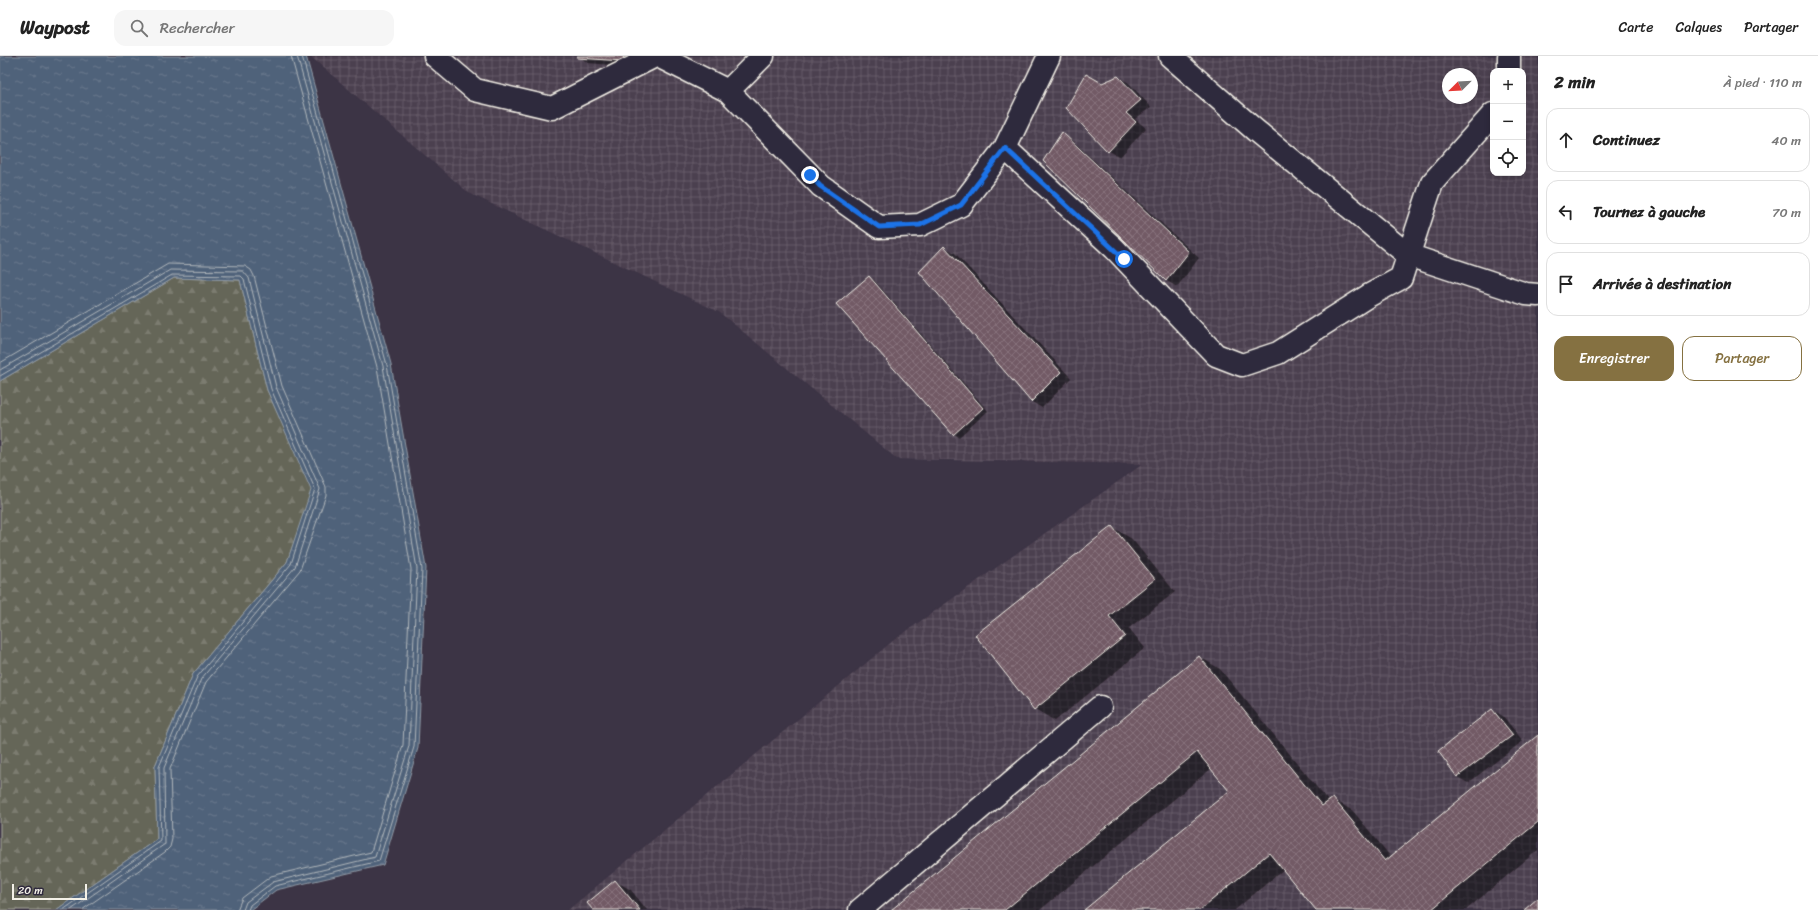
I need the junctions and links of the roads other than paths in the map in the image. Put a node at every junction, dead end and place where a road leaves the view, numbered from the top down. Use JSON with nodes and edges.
{"nodes":[{"id":1,"x":435,"y":56,"type":"edge"},
{"id":2,"x":656,"y":56,"type":"edge"},
{"id":3,"x":763,"y":56,"type":"edge"},
{"id":4,"x":1049,"y":56,"type":"edge"},
{"id":5,"x":1170,"y":56,"type":"edge"},
{"id":6,"x":1509,"y":56,"type":"edge"},
{"id":7,"x":1509,"y":68,"type":"edge"},
{"id":8,"x":728,"y":91,"type":"junction"},
{"id":9,"x":1490,"y":117,"type":"edge"},
{"id":10,"x":1005,"y":148,"type":"junction"},
{"id":11,"x":1408,"y":254,"type":"junction"},
{"id":12,"x":1538,"y":295,"type":"edge"},
{"id":13,"x":1100,"y":707,"type":"dead end"},
{"id":14,"x":860,"y":910,"type":"edge"}],
"edges":[{"from":1,"to":2,"type":"lane"},
{"from":2,"to":8,"type":"lane"},
{"from":3,"to":8,"type":"lane"},
{"from":4,"to":10,"type":"lane"},
{"from":5,"to":11,"type":"lane"},
{"from":6,"to":7,"type":"lane"},
{"from":8,"to":10,"type":"lane"},
{"from":9,"to":11,"type":"lane"},
{"from":10,"to":11,"type":"lane"},
{"from":11,"to":12,"type":"lane"},
{"from":13,"to":14,"type":"lane"}]}
